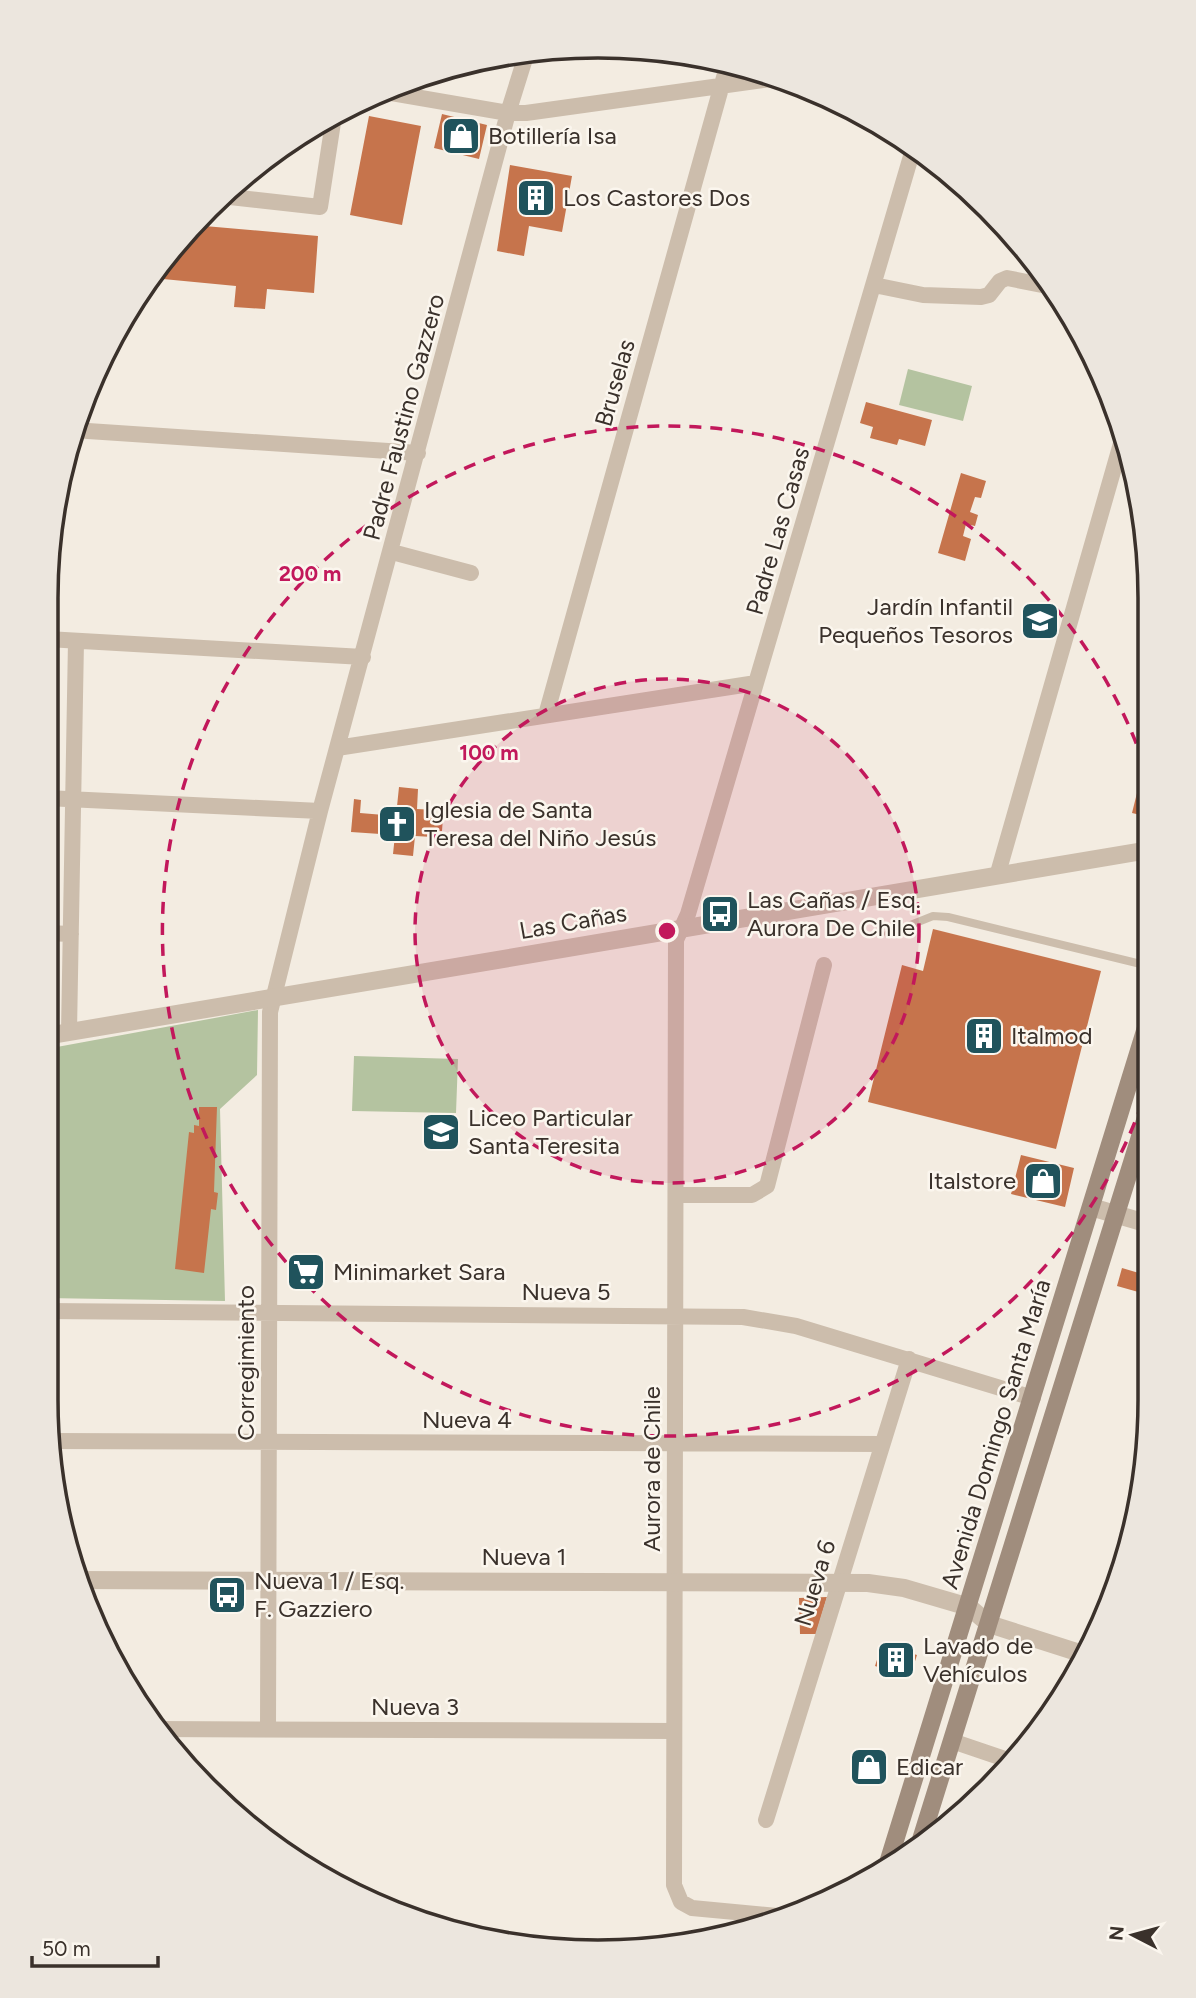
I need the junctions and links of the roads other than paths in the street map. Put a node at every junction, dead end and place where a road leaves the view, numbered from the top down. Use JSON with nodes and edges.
{"nodes":[{"id":1,"x":524,"y":63,"type":"edge"},
{"id":2,"x":725,"y":73,"type":"edge"},
{"id":3,"x":756,"y":81,"type":"edge"},
{"id":4,"x":722,"y":86,"type":"junction"},
{"id":5,"x":402,"y":95,"type":"edge"},
{"id":6,"x":508,"y":113,"type":"junction"},
{"id":7,"x":332,"y":128,"type":"edge"},
{"id":8,"x":911,"y":158,"type":"edge"},
{"id":9,"x":236,"y":198,"type":"edge"},
{"id":10,"x":1037,"y":284,"type":"edge"},
{"id":11,"x":874,"y":285,"type":"junction"},
{"id":12,"x":84,"y":431,"type":"edge"},
{"id":13,"x":418,"y":453,"type":"junction"},
{"id":14,"x":1118,"y":453,"type":"edge"},
{"id":15,"x":392,"y":552,"type":"junction"},
{"id":16,"x":471,"y":573,"type":"dead end"},
{"id":17,"x":58,"y":640,"type":"edge"},
{"id":18,"x":76,"y":641,"type":"junction"},
{"id":19,"x":363,"y":657,"type":"junction"},
{"id":20,"x":756,"y":683,"type":"junction"},
{"id":21,"x":546,"y":715,"type":"junction"},
{"id":22,"x":337,"y":748,"type":"junction"},
{"id":23,"x":58,"y":798,"type":"edge"},
{"id":24,"x":73,"y":799,"type":"junction"},
{"id":25,"x":320,"y":811,"type":"junction"},
{"id":26,"x":1138,"y":852,"type":"edge"},
{"id":27,"x":998,"y":873,"type":"junction"},
{"id":28,"x":681,"y":928,"type":"junction"},
{"id":29,"x":58,"y":933,"type":"edge"},
{"id":30,"x":71,"y":934,"type":"junction"},
{"id":31,"x":888,"y":934,"type":"dead end"},
{"id":32,"x":1138,"y":963,"type":"edge"},
{"id":33,"x":824,"y":965,"type":"dead end"},
{"id":34,"x":273,"y":997,"type":"junction"},
{"id":35,"x":69,"y":1032,"type":"junction"},
{"id":36,"x":58,"y":1034,"type":"edge"},
{"id":37,"x":1138,"y":1054,"type":"edge"},
{"id":38,"x":1138,"y":1142,"type":"edge"},
{"id":39,"x":676,"y":1195,"type":"junction"},
{"id":40,"x":1091,"y":1207,"type":"junction"},
{"id":41,"x":1115,"y":1214,"type":"junction"},
{"id":42,"x":1138,"y":1221,"type":"edge"},
{"id":43,"x":58,"y":1311,"type":"edge"},
{"id":44,"x":269,"y":1313,"type":"junction"},
{"id":45,"x":675,"y":1315,"type":"junction"},
{"id":46,"x":909,"y":1359,"type":"junction"},
{"id":47,"x":1033,"y":1398,"type":"junction"},
{"id":48,"x":60,"y":1441,"type":"edge"},
{"id":49,"x":269,"y":1442,"type":"junction"},
{"id":50,"x":675,"y":1443,"type":"junction"},
{"id":51,"x":882,"y":1444,"type":"junction"},
{"id":52,"x":88,"y":1580,"type":"edge"},
{"id":53,"x":269,"y":1581,"type":"junction"},
{"id":54,"x":675,"y":1582,"type":"junction"},
{"id":55,"x":839,"y":1582,"type":"junction"},
{"id":56,"x":968,"y":1607,"type":"junction"},
{"id":57,"x":989,"y":1624,"type":"junction"},
{"id":58,"x":1076,"y":1652,"type":"edge"},
{"id":59,"x":169,"y":1729,"type":"edge"},
{"id":60,"x":268,"y":1730,"type":"junction"},
{"id":61,"x":674,"y":1731,"type":"junction"},
{"id":62,"x":953,"y":1741,"type":"junction"},
{"id":63,"x":1002,"y":1758,"type":"edge"},
{"id":64,"x":766,"y":1820,"type":"dead end"},
{"id":65,"x":924,"y":1831,"type":"edge"},
{"id":66,"x":891,"y":1853,"type":"edge"},
{"id":67,"x":763,"y":1915,"type":"edge"}],
"edges":[{"from":1,"to":6,"type":"street","name":"Padre Faustino Gazzero"},
{"from":2,"to":4,"type":"street","name":"Bruselas"},
{"from":3,"to":4,"type":"street"},
{"from":4,"to":6,"type":"street"},
{"from":4,"to":21,"type":"street","name":"Bruselas"},
{"from":5,"to":6,"type":"street"},
{"from":6,"to":13,"type":"street","name":"Padre Faustino Gazzero"},
{"from":7,"to":9,"type":"street"},
{"from":8,"to":11,"type":"street","name":"Padre Las Casas"},
{"from":10,"to":11,"type":"street"},
{"from":11,"to":20,"type":"street","name":"Padre Las Casas"},
{"from":12,"to":13,"type":"street"},
{"from":13,"to":15,"type":"street","name":"Padre Faustino Gazzero"},
{"from":14,"to":27,"type":"street"},
{"from":15,"to":16,"type":"street"},
{"from":15,"to":19,"type":"street","name":"Padre Faustino Gazzero"},
{"from":17,"to":18,"type":"street"},
{"from":18,"to":19,"type":"street"},
{"from":18,"to":24,"type":"street"},
{"from":19,"to":22,"type":"street","name":"Padre Faustino Gazzero"},
{"from":20,"to":21,"type":"street"},
{"from":20,"to":28,"type":"street","name":"Padre Las Casas"},
{"from":21,"to":22,"type":"street"},
{"from":22,"to":25,"type":"street","name":"Padre Faustino Gazzero"},
{"from":23,"to":24,"type":"street"},
{"from":24,"to":25,"type":"street"},
{"from":24,"to":30,"type":"street"},
{"from":25,"to":34,"type":"street","name":"Padre Faustino Gazzero"},
{"from":26,"to":27,"type":"street","name":"Las Cañas"},
{"from":27,"to":28,"type":"street","name":"Las Cañas"},
{"from":28,"to":34,"type":"street","name":"Las Cañas"},
{"from":28,"to":39,"type":"street","name":"Aurora de Chile"},
{"from":29,"to":30,"type":"street"},
{"from":30,"to":35,"type":"street"},
{"from":31,"to":32,"type":"lane"},
{"from":33,"to":39,"type":"street"},
{"from":34,"to":35,"type":"street","name":"Las Cañas"},
{"from":34,"to":44,"type":"street","name":"Corregimiento"},
{"from":35,"to":36,"type":"street","name":"Las Cañas"},
{"from":37,"to":40,"type":"main road","name":"Avenida Domingo Santa María"},
{"from":38,"to":41,"type":"main road","name":"Avenida Domingo Santa María"},
{"from":39,"to":45,"type":"street","name":"Aurora de Chile"},
{"from":40,"to":41,"type":"street"},
{"from":40,"to":47,"type":"main road","name":"Avenida Domingo Santa María"},
{"from":41,"to":42,"type":"street"},
{"from":41,"to":57,"type":"main road","name":"Avenida Domingo Santa María"},
{"from":43,"to":44,"type":"street","name":"Nueva 5"},
{"from":44,"to":45,"type":"street","name":"Nueva 5"},
{"from":44,"to":49,"type":"street","name":"Corregimiento"},
{"from":45,"to":46,"type":"street","name":"Nueva 5"},
{"from":45,"to":50,"type":"street","name":"Aurora de Chile"},
{"from":46,"to":47,"type":"street","name":"Nueva 5"},
{"from":46,"to":51,"type":"street","name":"Nueva 6"},
{"from":47,"to":56,"type":"main road","name":"Avenida Domingo Santa María"},
{"from":48,"to":49,"type":"street","name":"Nueva 4"},
{"from":49,"to":50,"type":"street","name":"Nueva 4"},
{"from":49,"to":53,"type":"street","name":"Corregimiento"},
{"from":50,"to":51,"type":"street","name":"Nueva 4"},
{"from":50,"to":54,"type":"street","name":"Aurora de Chile"},
{"from":51,"to":55,"type":"street","name":"Nueva 6"},
{"from":52,"to":53,"type":"street","name":"Nueva 1"},
{"from":53,"to":54,"type":"street","name":"Nueva 1"},
{"from":53,"to":60,"type":"street","name":"Corregimiento"},
{"from":54,"to":55,"type":"street","name":"Nueva 1"},
{"from":54,"to":61,"type":"street","name":"Aurora de Chile"},
{"from":55,"to":56,"type":"street","name":"Nueva 1"},
{"from":55,"to":64,"type":"street","name":"Nueva 6"},
{"from":56,"to":57,"type":"street"},
{"from":56,"to":66,"type":"main road","name":"Avenida Domingo Santa María"},
{"from":57,"to":58,"type":"street"},
{"from":57,"to":62,"type":"main road","name":"Avenida Domingo Santa María"},
{"from":59,"to":60,"type":"street","name":"Nueva 3"},
{"from":60,"to":61,"type":"street","name":"Nueva 3"},
{"from":61,"to":67,"type":"street","name":"Aurora de Chile"},
{"from":62,"to":63,"type":"street"},
{"from":62,"to":65,"type":"main road","name":"Avenida Domingo Santa María"}]}
